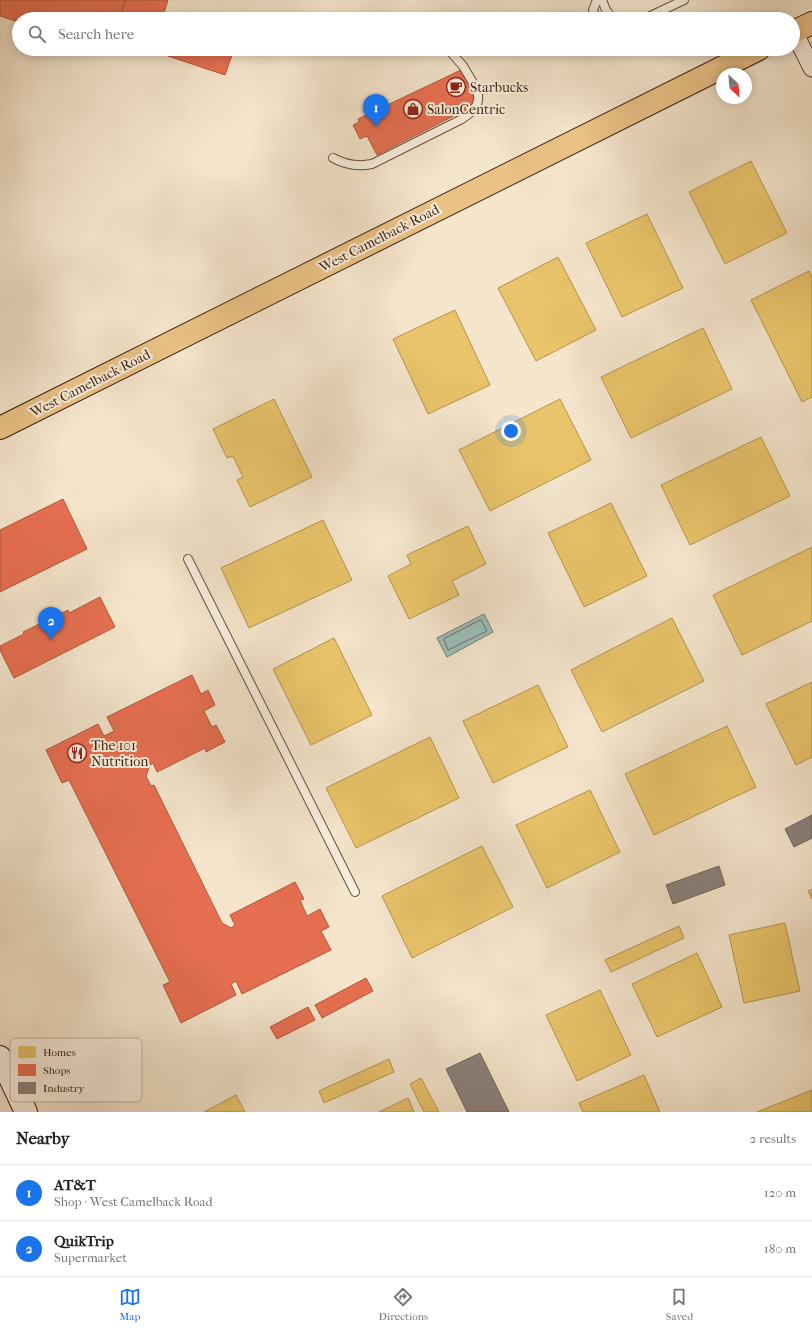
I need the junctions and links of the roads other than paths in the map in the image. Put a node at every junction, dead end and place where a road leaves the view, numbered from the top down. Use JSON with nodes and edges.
{"nodes":[{"id":1,"x":597,"y":0,"type":"edge"},
{"id":2,"x":602,"y":0,"type":"edge"},
{"id":3,"x":684,"y":0,"type":"edge"},
{"id":4,"x":594,"y":12,"type":"edge"},
{"id":5,"x":608,"y":12,"type":"edge"},
{"id":6,"x":659,"y":12,"type":"edge"},
{"id":7,"x":800,"y":29,"type":"edge"},
{"id":8,"x":454,"y":56,"type":"edge"},
{"id":9,"x":745,"y":56,"type":"edge"},
{"id":10,"x":812,"y":68,"type":"edge"},
{"id":11,"x":472,"y":81,"type":"dead end"},
{"id":12,"x":477,"y":91,"type":"dead end"},
{"id":13,"x":333,"y":158,"type":"dead end"},
{"id":14,"x":0,"y":428,"type":"edge"},
{"id":15,"x":188,"y":559,"type":"dead end"},
{"id":16,"x":355,"y":892,"type":"dead end"},
{"id":17,"x":0,"y":1057,"type":"edge"},
{"id":18,"x":10,"y":1078,"type":"edge"},
{"id":19,"x":21,"y":1102,"type":"edge"},
{"id":20,"x":26,"y":1112,"type":"edge"}],
"edges":[{"from":1,"to":4,"type":"lane"},
{"from":2,"to":5,"type":"lane"},
{"from":3,"to":6,"type":"lane"},
{"from":7,"to":10,"type":"street"},
{"from":8,"to":11,"type":"lane"},
{"from":9,"to":14,"type":"main road","name":"West Camelback Road"},
{"from":12,"to":13,"type":"lane"},
{"from":15,"to":16,"type":"lane"},
{"from":17,"to":18,"type":"main road"},
{"from":19,"to":20,"type":"main road"}]}
